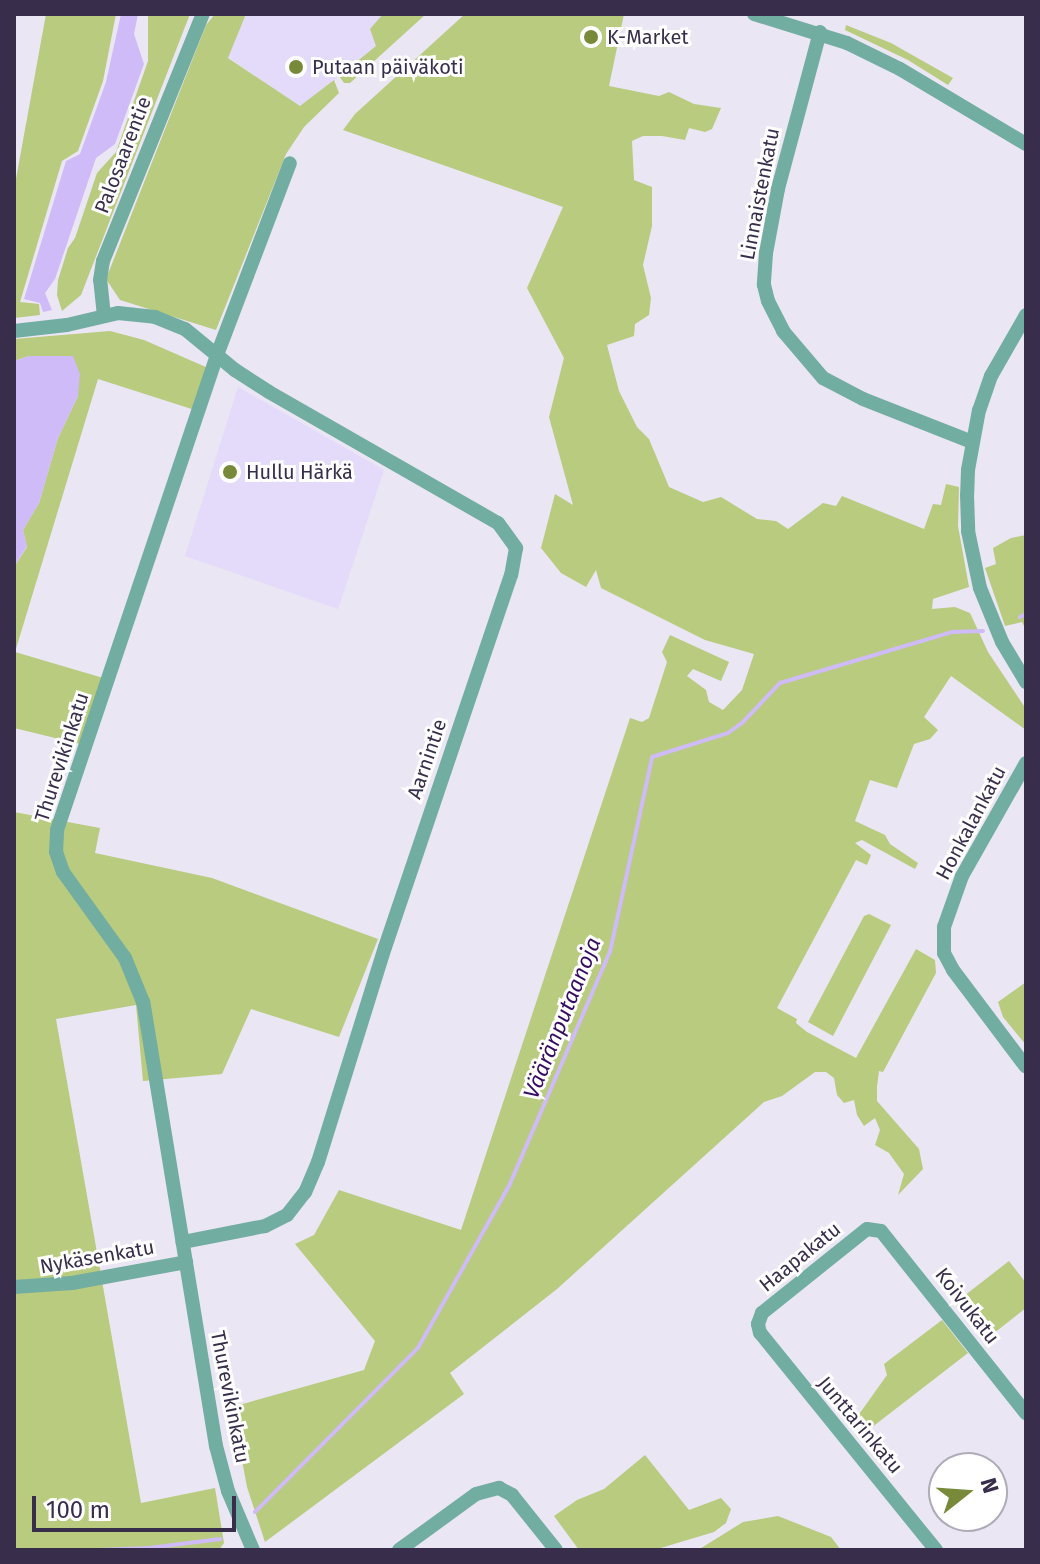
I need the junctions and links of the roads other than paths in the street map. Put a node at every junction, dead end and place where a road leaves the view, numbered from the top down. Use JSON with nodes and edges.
{"nodes":[{"id":1,"x":203,"y":14,"type":"edge"},
{"id":2,"x":754,"y":14,"type":"edge"},
{"id":3,"x":820,"y":32,"type":"junction"},
{"id":4,"x":1026,"y":144,"type":"edge"},
{"id":5,"x":290,"y":163,"type":"dead end"},
{"id":6,"x":104,"y":316,"type":"junction"},
{"id":7,"x":1026,"y":316,"type":"edge"},
{"id":8,"x":14,"y":331,"type":"edge"},
{"id":9,"x":217,"y":355,"type":"junction"},
{"id":10,"x":972,"y":442,"type":"junction"},
{"id":11,"x":1026,"y":682,"type":"edge"},
{"id":12,"x":1026,"y":763,"type":"edge"},
{"id":13,"x":1026,"y":1067,"type":"edge"},
{"id":14,"x":874,"y":1228,"type":"joint"},
{"id":15,"x":183,"y":1242,"type":"junction"},
{"id":16,"x":186,"y":1262,"type":"junction"},
{"id":17,"x":14,"y":1287,"type":"edge"},
{"id":18,"x":758,"y":1324,"type":"joint"},
{"id":19,"x":1026,"y":1413,"type":"edge"},
{"id":20,"x":253,"y":1550,"type":"edge"},
{"id":21,"x":399,"y":1550,"type":"edge"},
{"id":22,"x":556,"y":1550,"type":"edge"},
{"id":23,"x":936,"y":1550,"type":"edge"}],
"edges":[{"from":1,"to":6,"type":"street","name":"Palosaarentie"},
{"from":2,"to":3,"type":"street"},
{"from":3,"to":4,"type":"street"},
{"from":3,"to":10,"type":"street","name":"Linnaistenkatu"},
{"from":5,"to":9,"type":"street","name":"Thurevikinkatu"},
{"from":6,"to":8,"type":"street"},
{"from":6,"to":9,"type":"street"},
{"from":7,"to":10,"type":"street"},
{"from":9,"to":15,"type":"street","name":"Thurevikinkatu"},
{"from":9,"to":15,"type":"street","name":"Aarnintie"},
{"from":10,"to":11,"type":"street"},
{"from":12,"to":13,"type":"street","name":"Honkalankatu"},
{"from":14,"to":18,"type":"street","name":"Haapakatu"},
{"from":14,"to":19,"type":"street","name":"Koivukatu"},
{"from":15,"to":16,"type":"street","name":"Thurevikinkatu"},
{"from":16,"to":17,"type":"street","name":"Nykäsenkatu"},
{"from":16,"to":20,"type":"street","name":"Thurevikinkatu"},
{"from":18,"to":23,"type":"street","name":"Junttarinkatu"},
{"from":21,"to":22,"type":"street"}]}
